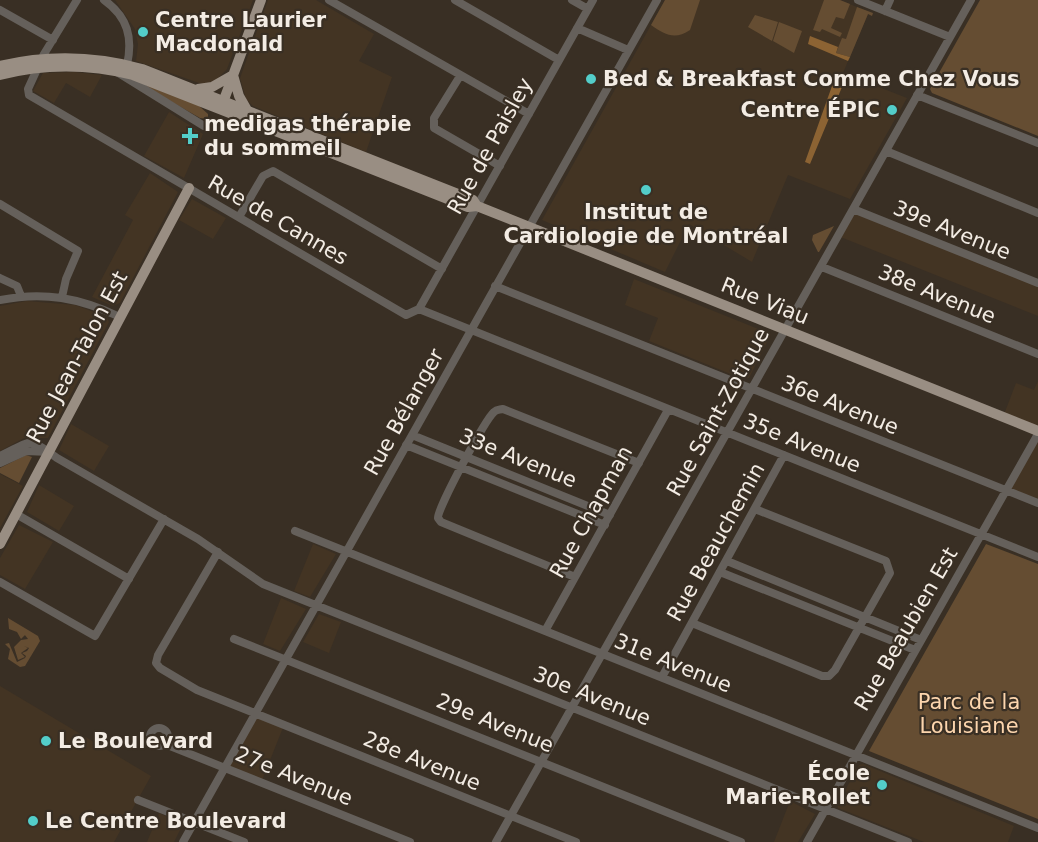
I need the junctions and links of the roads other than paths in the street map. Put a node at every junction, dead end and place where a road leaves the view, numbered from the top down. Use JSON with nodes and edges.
{"nodes":[{"id":1,"x":76,"y":0,"type":"edge"},
{"id":2,"x":104,"y":0,"type":"edge"},
{"id":3,"x":261,"y":0,"type":"edge"},
{"id":4,"x":329,"y":0,"type":"edge"},
{"id":5,"x":455,"y":0,"type":"edge"},
{"id":6,"x":572,"y":0,"type":"edge"},
{"id":7,"x":593,"y":0,"type":"edge"},
{"id":8,"x":657,"y":0,"type":"edge"},
{"id":9,"x":858,"y":0,"type":"edge"},
{"id":10,"x":890,"y":0,"type":"edge"},
{"id":11,"x":971,"y":0,"type":"edge"},
{"id":12,"x":588,"y":9,"type":"junction"},
{"id":13,"x":0,"y":10,"type":"edge"},
{"id":14,"x":885,"y":11,"type":"junction"},
{"id":15,"x":577,"y":28,"type":"junction"},
{"id":16,"x":950,"y":37,"type":"junction"},
{"id":17,"x":52,"y":40,"type":"junction"},
{"id":18,"x":628,"y":50,"type":"junction"},
{"id":19,"x":559,"y":60,"type":"junction"},
{"id":20,"x":40,"y":64,"type":"junction"},
{"id":21,"x":127,"y":65,"type":"junction"},
{"id":22,"x":0,"y":66,"type":"edge"},
{"id":23,"x":0,"y":75,"type":"edge"},
{"id":24,"x":233,"y":75,"type":"junction"},
{"id":25,"x":460,"y":76,"type":"junction"},
{"id":26,"x":144,"y":84,"type":"junction"},
{"id":27,"x":195,"y":89,"type":"junction"},
{"id":28,"x":917,"y":94,"type":"junction"},
{"id":29,"x":222,"y":104,"type":"junction"},
{"id":30,"x":248,"y":110,"type":"junction"},
{"id":31,"x":529,"y":114,"type":"junction"},
{"id":32,"x":204,"y":126,"type":"dead end"},
{"id":33,"x":1038,"y":143,"type":"edge"},
{"id":34,"x":886,"y":151,"type":"junction"},
{"id":35,"x":500,"y":166,"type":"junction"},
{"id":36,"x":189,"y":188,"type":"junction"},
{"id":37,"x":0,"y":204,"type":"edge"},
{"id":38,"x":477,"y":206,"type":"junction"},
{"id":39,"x":853,"y":209,"type":"junction"},
{"id":40,"x":1038,"y":213,"type":"edge"},
{"id":41,"x":239,"y":217,"type":"junction"},
{"id":42,"x":529,"y":226,"type":"junction"},
{"id":43,"x":822,"y":267,"type":"junction"},
{"id":44,"x":442,"y":269,"type":"junction"},
{"id":45,"x":2,"y":279,"type":"edge"},
{"id":46,"x":1038,"y":283,"type":"edge"},
{"id":47,"x":495,"y":286,"type":"junction"},
{"id":48,"x":21,"y":296,"type":"junction"},
{"id":49,"x":62,"y":297,"type":"junction"},
{"id":50,"x":3,"y":299,"type":"edge"},
{"id":51,"x":419,"y":309,"type":"junction"},
{"id":52,"x":120,"y":317,"type":"junction"},
{"id":53,"x":471,"y":330,"type":"junction"},
{"id":54,"x":785,"y":330,"type":"junction"},
{"id":55,"x":1038,"y":354,"type":"edge"},
{"id":56,"x":752,"y":390,"type":"junction"},
{"id":57,"x":668,"y":410,"type":"junction"},
{"id":58,"x":727,"y":432,"type":"junction"},
{"id":59,"x":1038,"y":433,"type":"edge"},
{"id":60,"x":412,"y":435,"type":"junction"},
{"id":61,"x":406,"y":445,"type":"junction"},
{"id":62,"x":49,"y":452,"type":"junction"},
{"id":63,"x":0,"y":456,"type":"edge"},
{"id":64,"x":784,"y":456,"type":"junction"},
{"id":65,"x":468,"y":458,"type":"junction"},
{"id":66,"x":0,"y":463,"type":"edge"},
{"id":67,"x":639,"y":463,"type":"junction"},
{"id":68,"x":462,"y":468,"type":"junction"},
{"id":69,"x":1006,"y":491,"type":"junction"},
{"id":70,"x":1038,"y":503,"type":"edge"},
{"id":71,"x":755,"y":509,"type":"junction"},
{"id":72,"x":16,"y":514,"type":"junction"},
{"id":73,"x":610,"y":515,"type":"junction"},
{"id":74,"x":164,"y":519,"type":"junction"},
{"id":75,"x":605,"y":525,"type":"junction"},
{"id":76,"x":295,"y":531,"type":"dead end"},
{"id":77,"x":981,"y":535,"type":"junction"},
{"id":78,"x":0,"y":544,"type":"edge"},
{"id":79,"x":347,"y":550,"type":"junction"},
{"id":80,"x":218,"y":552,"type":"junction"},
{"id":81,"x":1038,"y":557,"type":"edge"},
{"id":82,"x":727,"y":561,"type":"junction"},
{"id":83,"x":720,"y":572,"type":"junction"},
{"id":84,"x":575,"y":577,"type":"junction"},
{"id":85,"x":129,"y":579,"type":"junction"},
{"id":86,"x":0,"y":582,"type":"edge"},
{"id":87,"x":316,"y":606,"type":"junction"},
{"id":88,"x":865,"y":617,"type":"junction"},
{"id":89,"x":692,"y":623,"type":"junction"},
{"id":90,"x":859,"y":627,"type":"junction"},
{"id":91,"x":545,"y":631,"type":"junction"},
{"id":92,"x":234,"y":639,"type":"dead end"},
{"id":93,"x":921,"y":640,"type":"junction"},
{"id":94,"x":915,"y":650,"type":"junction"},
{"id":95,"x":603,"y":654,"type":"junction"},
{"id":96,"x":285,"y":659,"type":"junction"},
{"id":97,"x":662,"y":677,"type":"junction"},
{"id":98,"x":572,"y":708,"type":"junction"},
{"id":99,"x":255,"y":714,"type":"junction"},
{"id":100,"x":165,"y":744,"type":"dead end"},
{"id":101,"x":856,"y":755,"type":"junction"},
{"id":102,"x":542,"y":762,"type":"junction"},
{"id":103,"x":224,"y":768,"type":"junction"},
{"id":104,"x":138,"y":800,"type":"dead end"},
{"id":105,"x":826,"y":809,"type":"junction"},
{"id":106,"x":511,"y":816,"type":"junction"},
{"id":107,"x":194,"y":822,"type":"junction"},
{"id":108,"x":1038,"y":828,"type":"edge"},
{"id":109,"x":183,"y":842,"type":"edge"},
{"id":110,"x":244,"y":842,"type":"edge"},
{"id":111,"x":410,"y":842,"type":"edge"},
{"id":112,"x":496,"y":842,"type":"edge"},
{"id":113,"x":576,"y":842,"type":"edge"},
{"id":114,"x":741,"y":842,"type":"edge"},
{"id":115,"x":807,"y":842,"type":"edge"},
{"id":116,"x":908,"y":842,"type":"edge"}],
"edges":[{"from":1,"to":17,"type":"street"},
{"from":2,"to":21,"type":"street"},
{"from":3,"to":24,"type":"main road"},
{"from":4,"to":25,"type":"street"},
{"from":5,"to":19,"type":"street"},
{"from":6,"to":12,"type":"street"},
{"from":7,"to":12,"type":"street","name":"Rue de Paisley"},
{"from":8,"to":18,"type":"street","name":"Rue Bélanger"},
{"from":9,"to":14,"type":"street"},
{"from":10,"to":14,"type":"street"},
{"from":11,"to":16,"type":"street","name":"Rue Saint-Zotique"},
{"from":12,"to":15,"type":"street","name":"Rue de Paisley"},
{"from":13,"to":17,"type":"street"},
{"from":14,"to":16,"type":"street"},
{"from":15,"to":18,"type":"street"},
{"from":15,"to":19,"type":"street","name":"Rue de Paisley"},
{"from":16,"to":28,"type":"street","name":"Rue Saint-Zotique"},
{"from":17,"to":20,"type":"street"},
{"from":18,"to":42,"type":"street","name":"Rue Bélanger"},
{"from":19,"to":31,"type":"street","name":"Rue de Paisley"},
{"from":20,"to":21,"type":"main road"},
{"from":20,"to":22,"type":"main road"},
{"from":20,"to":23,"type":"main road"},
{"from":20,"to":26,"type":"main road"},
{"from":20,"to":36,"type":"street","name":"Rue de Cannes"},
{"from":21,"to":27,"type":"main road"},
{"from":24,"to":27,"type":"main road"},
{"from":24,"to":29,"type":"main road"},
{"from":24,"to":30,"type":"main road"},
{"from":25,"to":31,"type":"street"},
{"from":25,"to":35,"type":"street"},
{"from":26,"to":29,"type":"main road"},
{"from":26,"to":32,"type":"street"},
{"from":27,"to":29,"type":"main road"},
{"from":28,"to":33,"type":"street"},
{"from":28,"to":34,"type":"street","name":"Rue Saint-Zotique"},
{"from":29,"to":30,"type":"main road"},
{"from":29,"to":38,"type":"main road"},
{"from":30,"to":38,"type":"main road"},
{"from":31,"to":35,"type":"street","name":"Rue de Paisley"},
{"from":34,"to":39,"type":"street","name":"Rue Saint-Zotique"},
{"from":34,"to":40,"type":"street"},
{"from":35,"to":38,"type":"street","name":"Rue de Paisley"},
{"from":36,"to":41,"type":"street","name":"Rue de Cannes"},
{"from":36,"to":52,"type":"main road","name":"Rue Jean-Talon Est"},
{"from":37,"to":49,"type":"street"},
{"from":38,"to":42,"type":"main road","name":"Rue Viau"},
{"from":38,"to":44,"type":"street","name":"Rue de Paisley"},
{"from":39,"to":43,"type":"street","name":"Rue Saint-Zotique"},
{"from":39,"to":46,"type":"street","name":"39e Avenue"},
{"from":41,"to":44,"type":"street"},
{"from":41,"to":51,"type":"street","name":"Rue de Cannes"},
{"from":42,"to":47,"type":"street","name":"Rue Bélanger"},
{"from":42,"to":54,"type":"main road","name":"Rue Viau"},
{"from":43,"to":54,"type":"street","name":"Rue Saint-Zotique"},
{"from":43,"to":55,"type":"street","name":"38e Avenue"},
{"from":44,"to":51,"type":"street","name":"Rue de Paisley"},
{"from":45,"to":48,"type":"street"},
{"from":45,"to":50,"type":"street"},
{"from":47,"to":53,"type":"street","name":"Rue Bélanger"},
{"from":47,"to":56,"type":"street","name":"36e Avenue"},
{"from":48,"to":49,"type":"street"},
{"from":48,"to":50,"type":"street"},
{"from":49,"to":52,"type":"street"},
{"from":51,"to":53,"type":"street","name":"35e Avenue"},
{"from":52,"to":62,"type":"main road","name":"Rue Jean-Talon Est"},
{"from":53,"to":57,"type":"street","name":"35e Avenue"},
{"from":53,"to":60,"type":"street","name":"Rue Bélanger"},
{"from":54,"to":56,"type":"street","name":"Rue Saint-Zotique"},
{"from":54,"to":59,"type":"main road","name":"Rue Viau"},
{"from":56,"to":58,"type":"street","name":"Rue Saint-Zotique"},
{"from":56,"to":69,"type":"street","name":"36e Avenue"},
{"from":57,"to":58,"type":"street","name":"35e Avenue"},
{"from":57,"to":67,"type":"street","name":"Rue Chapman"},
{"from":58,"to":64,"type":"street","name":"35e Avenue"},
{"from":58,"to":95,"type":"street","name":"Rue Saint-Zotique"},
{"from":59,"to":69,"type":"street","name":"Rue Beaubien Est"},
{"from":60,"to":61,"type":"street","name":"Rue Bélanger"},
{"from":60,"to":65,"type":"street","name":"33e Avenue"},
{"from":61,"to":68,"type":"street","name":"33e Avenue"},
{"from":61,"to":79,"type":"street","name":"Rue Bélanger"},
{"from":62,"to":63,"type":"street","name":"30e Avenue"},
{"from":62,"to":66,"type":"street"},
{"from":62,"to":72,"type":"main road","name":"Rue Jean-Talon Est"},
{"from":62,"to":74,"type":"street","name":"30e Avenue"},
{"from":64,"to":71,"type":"street","name":"Rue Beauchemin"},
{"from":64,"to":77,"type":"street","name":"35e Avenue"},
{"from":65,"to":67,"type":"street"},
{"from":65,"to":68,"type":"street"},
{"from":65,"to":73,"type":"street","name":"33e Avenue"},
{"from":67,"to":73,"type":"street","name":"Rue Chapman"},
{"from":68,"to":75,"type":"street","name":"33e Avenue"},
{"from":68,"to":84,"type":"street"},
{"from":69,"to":70,"type":"street","name":"36e Avenue"},
{"from":69,"to":77,"type":"street","name":"Rue Beaubien Est"},
{"from":71,"to":82,"type":"street","name":"Rue Beauchemin"},
{"from":71,"to":88,"type":"street"},
{"from":72,"to":78,"type":"main road","name":"Rue Jean-Talon Est"},
{"from":72,"to":85,"type":"street"},
{"from":73,"to":75,"type":"street","name":"Rue Chapman"},
{"from":74,"to":80,"type":"street","name":"30e Avenue"},
{"from":74,"to":85,"type":"street"},
{"from":75,"to":84,"type":"street","name":"Rue Chapman"},
{"from":76,"to":79,"type":"street","name":"31e Avenue"},
{"from":77,"to":81,"type":"street","name":"35e Avenue"},
{"from":77,"to":93,"type":"street","name":"Rue Beaubien Est"},
{"from":79,"to":87,"type":"street","name":"Rue Bélanger"},
{"from":79,"to":91,"type":"street","name":"31e Avenue"},
{"from":80,"to":87,"type":"street","name":"30e Avenue"},
{"from":80,"to":99,"type":"street","name":"28e Avenue"},
{"from":82,"to":83,"type":"street","name":"Rue Beauchemin"},
{"from":82,"to":88,"type":"street"},
{"from":83,"to":89,"type":"street","name":"Rue Beauchemin"},
{"from":83,"to":90,"type":"street"},
{"from":84,"to":91,"type":"street","name":"Rue Chapman"},
{"from":85,"to":86,"type":"street"},
{"from":87,"to":96,"type":"street","name":"Rue Bélanger"},
{"from":87,"to":98,"type":"street","name":"30e Avenue"},
{"from":88,"to":90,"type":"street"},
{"from":88,"to":93,"type":"street"},
{"from":89,"to":90,"type":"street"},
{"from":89,"to":97,"type":"street","name":"Rue Beauchemin"},
{"from":90,"to":94,"type":"street"},
{"from":91,"to":95,"type":"street","name":"31e Avenue"},
{"from":92,"to":96,"type":"street","name":"29e Avenue"},
{"from":93,"to":94,"type":"street","name":"Rue Beaubien Est"},
{"from":94,"to":101,"type":"street","name":"Rue Beaubien Est"},
{"from":95,"to":97,"type":"street","name":"31e Avenue"},
{"from":95,"to":98,"type":"street","name":"Rue Saint-Zotique"},
{"from":96,"to":99,"type":"street","name":"Rue Bélanger"},
{"from":96,"to":102,"type":"street","name":"29e Avenue"},
{"from":97,"to":101,"type":"street","name":"31e Avenue"},
{"from":98,"to":102,"type":"street","name":"Rue Saint-Zotique"},
{"from":98,"to":105,"type":"street","name":"30e Avenue"},
{"from":99,"to":103,"type":"street","name":"Rue Bélanger"},
{"from":99,"to":106,"type":"street","name":"28e Avenue"},
{"from":100,"to":103,"type":"street","name":"27e Avenue"},
{"from":101,"to":105,"type":"street","name":"Rue Beaubien Est"},
{"from":101,"to":108,"type":"street","name":"31e Avenue"},
{"from":102,"to":106,"type":"street","name":"Rue Saint-Zotique"},
{"from":102,"to":114,"type":"street","name":"29e Avenue"},
{"from":103,"to":107,"type":"street","name":"Rue Bélanger"},
{"from":103,"to":111,"type":"street","name":"27e Avenue"},
{"from":104,"to":107,"type":"street"},
{"from":105,"to":115,"type":"street","name":"Rue Beaubien Est"},
{"from":105,"to":116,"type":"street","name":"30e Avenue"},
{"from":106,"to":112,"type":"street","name":"Rue Saint-Zotique"},
{"from":106,"to":113,"type":"street","name":"28e Avenue"},
{"from":107,"to":109,"type":"street","name":"Rue Bélanger"},
{"from":107,"to":110,"type":"street"}]}
